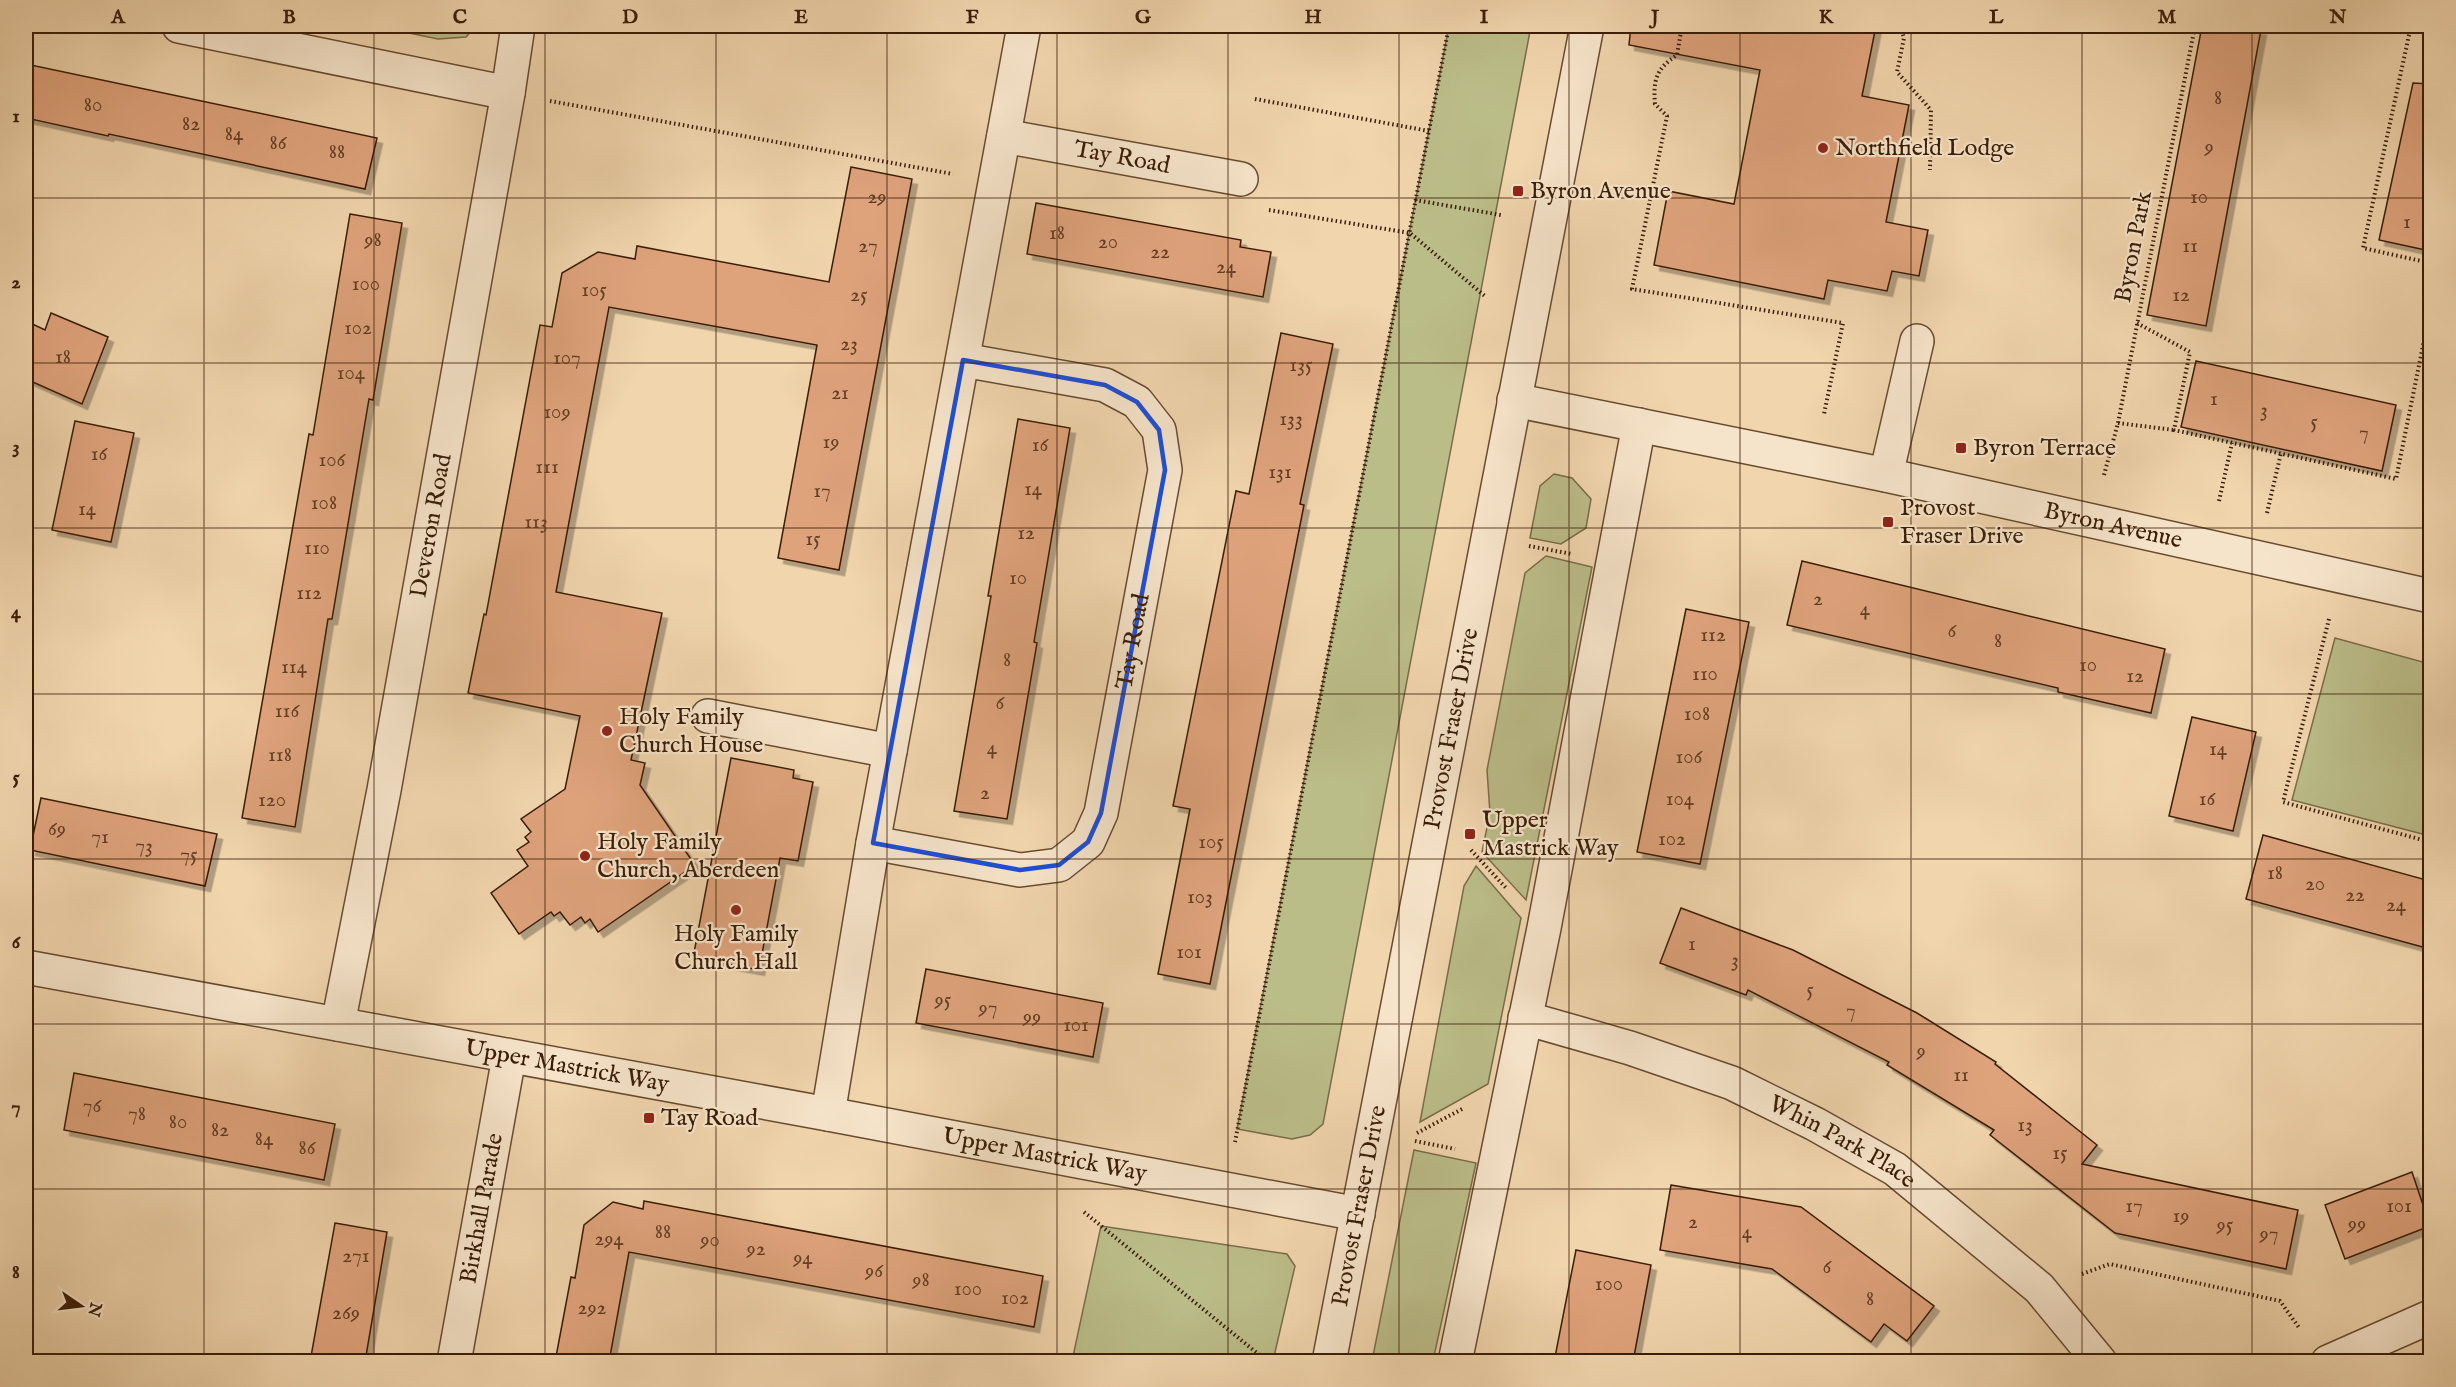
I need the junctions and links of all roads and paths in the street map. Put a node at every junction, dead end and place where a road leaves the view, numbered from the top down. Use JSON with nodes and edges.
{"nodes":[{"id":1,"x":179,"y":26,"type":"edge"},
{"id":2,"x":518,"y":26,"type":"edge"},
{"id":3,"x":1024,"y":26,"type":"edge"},
{"id":4,"x":1449,"y":26,"type":"edge"},
{"id":5,"x":1587,"y":26,"type":"edge"},
{"id":6,"x":1682,"y":26,"type":"edge"},
{"id":7,"x":1900,"y":26,"type":"edge"},
{"id":8,"x":2195,"y":26,"type":"edge"},
{"id":9,"x":2411,"y":26,"type":"edge"},
{"id":10,"x":508,"y":93,"type":"junction"},
{"id":11,"x":1255,"y":99,"type":"dead end"},
{"id":12,"x":544,"y":100,"type":"dead end"},
{"id":13,"x":1429,"y":131,"type":"junction"},
{"id":14,"x":1004,"y":136,"type":"junction"},
{"id":15,"x":1930,"y":170,"type":"dead end"},
{"id":16,"x":957,"y":175,"type":"dead end"},
{"id":17,"x":1241,"y":179,"type":"dead end"},
{"id":18,"x":1416,"y":200,"type":"junction"},
{"id":19,"x":1259,"y":208,"type":"dead end"},
{"id":20,"x":1501,"y":215,"type":"dead end"},
{"id":21,"x":1410,"y":233,"type":"junction"},
{"id":22,"x":2430,"y":263,"type":"edge"},
{"id":23,"x":1486,"y":297,"type":"dead end"},
{"id":24,"x":2430,"y":311,"type":"edge"},
{"id":25,"x":2138,"y":323,"type":"junction"},
{"id":26,"x":1917,"y":341,"type":"dead end"},
{"id":27,"x":963,"y":360,"type":"junction"},
{"id":28,"x":1514,"y":400,"type":"junction"},
{"id":29,"x":1824,"y":414,"type":"dead end"},
{"id":30,"x":2118,"y":423,"type":"junction"},
{"id":31,"x":1639,"y":424,"type":"junction"},
{"id":32,"x":2174,"y":430,"type":"junction"},
{"id":33,"x":2232,"y":443,"type":"junction"},
{"id":34,"x":2280,"y":453,"type":"junction"},
{"id":35,"x":1886,"y":475,"type":"junction"},
{"id":36,"x":2104,"y":475,"type":"dead end"},
{"id":37,"x":2219,"y":501,"type":"dead end"},
{"id":38,"x":2267,"y":513,"type":"dead end"},
{"id":39,"x":1520,"y":545,"type":"dead end"},
{"id":40,"x":1576,"y":555,"type":"dead end"},
{"id":41,"x":2430,"y":596,"type":"edge"},
{"id":42,"x":2330,"y":619,"type":"dead end"},
{"id":43,"x":708,"y":716,"type":"dead end"},
{"id":44,"x":890,"y":750,"type":"junction"},
{"id":45,"x":2430,"y":842,"type":"edge"},
{"id":46,"x":873,"y":843,"type":"junction"},
{"id":47,"x":1470,"y":849,"type":"dead end"},
{"id":48,"x":1509,"y":891,"type":"dead end"},
{"id":49,"x":26,"y":967,"type":"edge"},
{"id":50,"x":1525,"y":1018,"type":"junction"},
{"id":51,"x":338,"y":1024,"type":"junction"},
{"id":52,"x":509,"y":1057,"type":"junction"},
{"id":53,"x":1468,"y":1106,"type":"dead end"},
{"id":54,"x":828,"y":1114,"type":"junction"},
{"id":55,"x":1416,"y":1133,"type":"dead end"},
{"id":56,"x":1406,"y":1139,"type":"dead end"},
{"id":57,"x":1235,"y":1142,"type":"dead end"},
{"id":58,"x":1457,"y":1150,"type":"dead end"},
{"id":59,"x":1084,"y":1212,"type":"dead end"},
{"id":60,"x":1358,"y":1214,"type":"junction"},
{"id":61,"x":2110,"y":1264,"type":"dead end"},
{"id":62,"x":2430,"y":1317,"type":"edge"},
{"id":63,"x":2305,"y":1336,"type":"dead end"},
{"id":64,"x":454,"y":1362,"type":"edge"},
{"id":65,"x":1268,"y":1362,"type":"edge"},
{"id":66,"x":1329,"y":1362,"type":"edge"},
{"id":67,"x":1455,"y":1362,"type":"edge"},
{"id":68,"x":2100,"y":1362,"type":"edge"},
{"id":69,"x":2328,"y":1362,"type":"edge"}],
"edges":[{"from":1,"to":10,"type":"street"},
{"from":2,"to":10,"type":"street","name":"Deveron Road"},
{"from":3,"to":14,"type":"street"},
{"from":4,"to":13,"type":"path"},
{"from":5,"to":28,"type":"street","name":"Provost Fraser Drive"},
{"from":6,"to":29,"type":"path"},
{"from":7,"to":15,"type":"path"},
{"from":8,"to":25,"type":"path","name":"Byron Park"},
{"from":9,"to":22,"type":"path"},
{"from":10,"to":51,"type":"street","name":"Deveron Road"},
{"from":11,"to":13,"type":"path"},
{"from":12,"to":16,"type":"path"},
{"from":13,"to":18,"type":"path"},
{"from":14,"to":17,"type":"street","name":"Tay Road"},
{"from":14,"to":27,"type":"street"},
{"from":18,"to":20,"type":"path"},
{"from":18,"to":21,"type":"path"},
{"from":19,"to":21,"type":"path"},
{"from":21,"to":23,"type":"path"},
{"from":21,"to":57,"type":"path"},
{"from":24,"to":34,"type":"path"},
{"from":25,"to":30,"type":"path","name":"Byron Park"},
{"from":25,"to":32,"type":"path"},
{"from":26,"to":35,"type":"street"},
{"from":27,"to":44,"type":"street"},
{"from":27,"to":46,"type":"street","name":"Tay Road"},
{"from":28,"to":31,"type":"street","name":"Byron Avenue"},
{"from":28,"to":60,"type":"street","name":"Provost Fraser Drive"},
{"from":30,"to":32,"type":"path"},
{"from":30,"to":36,"type":"path","name":"Byron Park"},
{"from":31,"to":35,"type":"street","name":"Byron Avenue"},
{"from":31,"to":50,"type":"street"},
{"from":32,"to":33,"type":"path"},
{"from":33,"to":34,"type":"path"},
{"from":33,"to":37,"type":"path"},
{"from":34,"to":38,"type":"path"},
{"from":35,"to":41,"type":"street","name":"Byron Avenue"},
{"from":39,"to":40,"type":"path"},
{"from":42,"to":45,"type":"path"},
{"from":43,"to":44,"type":"street"},
{"from":44,"to":46,"type":"street"},
{"from":46,"to":54,"type":"street"},
{"from":47,"to":48,"type":"path"},
{"from":49,"to":51,"type":"street","name":"Upper Mastrick Way"},
{"from":50,"to":67,"type":"street"},
{"from":50,"to":68,"type":"street","name":"Whin Park Place"},
{"from":51,"to":52,"type":"street","name":"Upper Mastrick Way"},
{"from":52,"to":54,"type":"street","name":"Upper Mastrick Way"},
{"from":52,"to":64,"type":"street","name":"Birkhall Parade"},
{"from":53,"to":55,"type":"path"},
{"from":54,"to":60,"type":"street","name":"Upper Mastrick Way"},
{"from":56,"to":58,"type":"path"},
{"from":59,"to":65,"type":"path"},
{"from":60,"to":66,"type":"street","name":"Provost Fraser Drive"},
{"from":61,"to":63,"type":"path"},
{"from":62,"to":69,"type":"street"}]}
